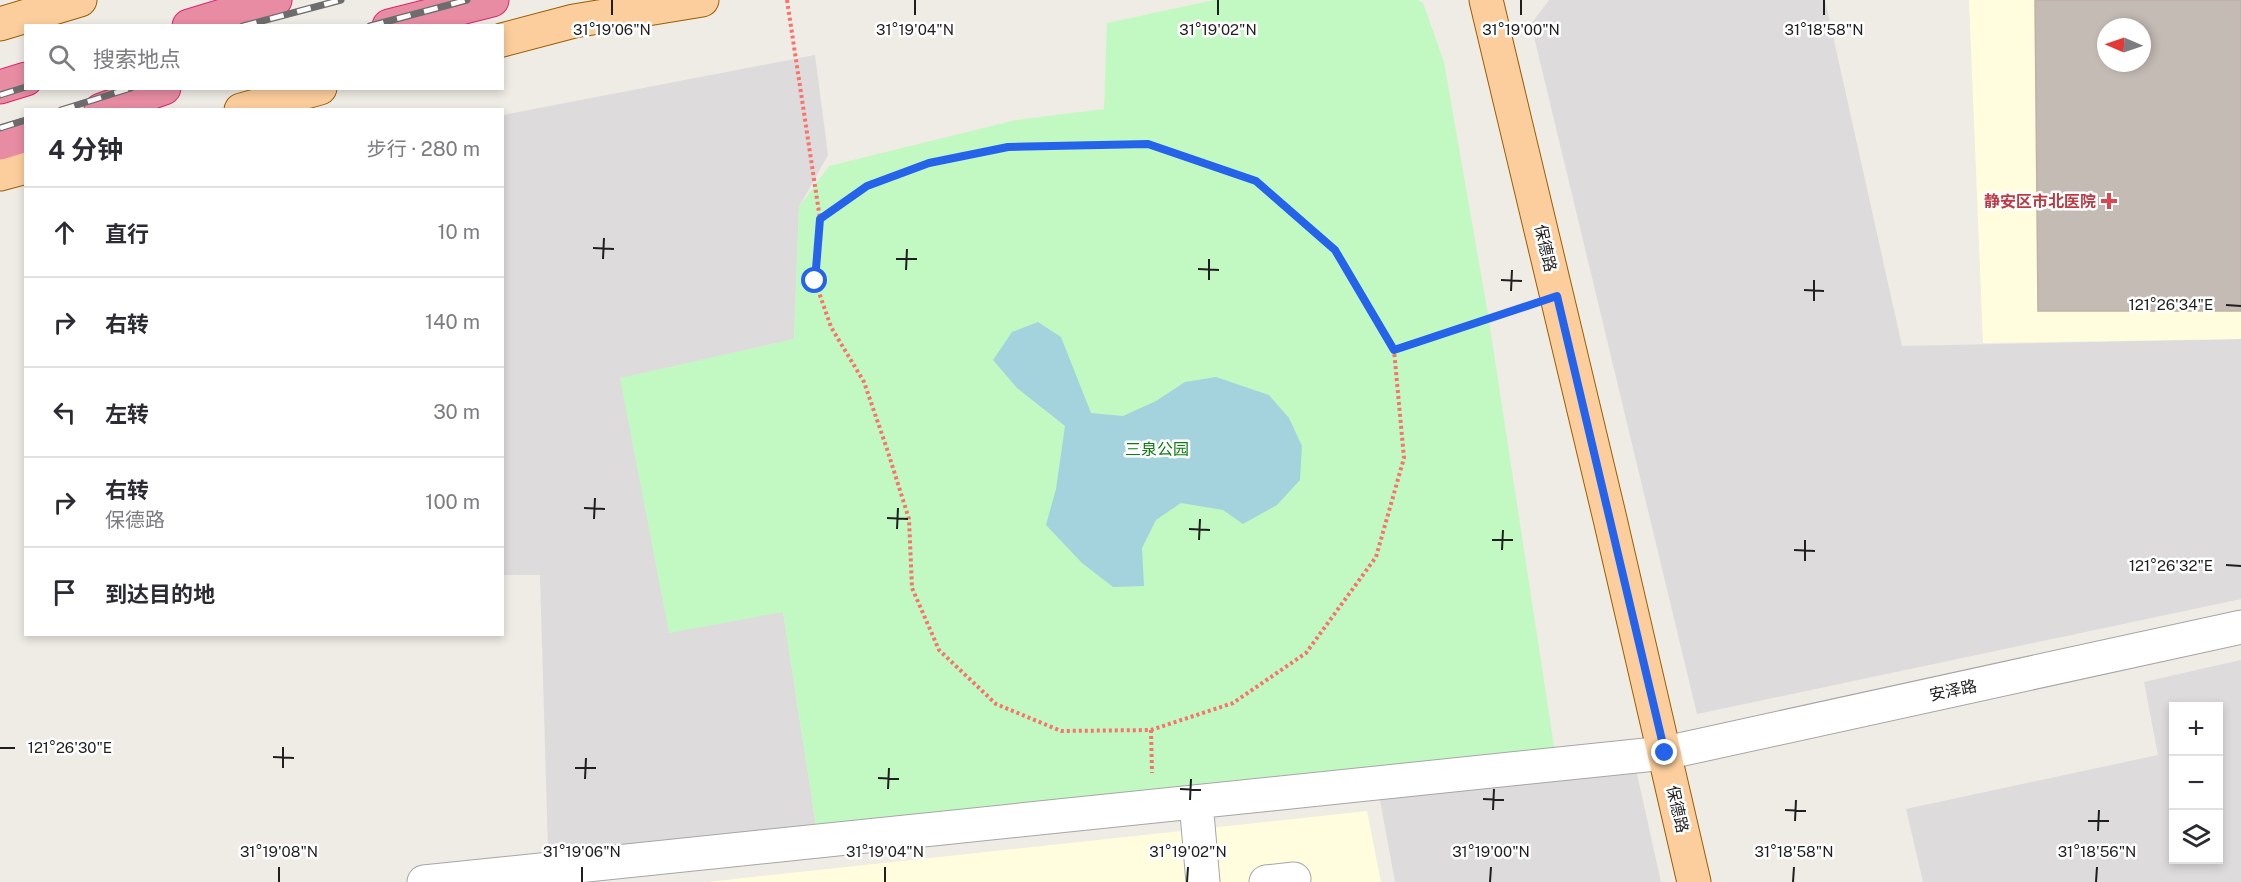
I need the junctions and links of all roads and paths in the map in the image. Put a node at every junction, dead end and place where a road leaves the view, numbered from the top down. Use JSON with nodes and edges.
{"nodes":[{"id":1,"x":80,"y":0,"type":"edge"},
{"id":2,"x":275,"y":0,"type":"edge"},
{"id":3,"x":492,"y":0,"type":"edge"},
{"id":4,"x":702,"y":0,"type":"edge"},
{"id":5,"x":787,"y":0,"type":"edge"},
{"id":6,"x":1486,"y":0,"type":"edge"},
{"id":7,"x":0,"y":24,"type":"edge"},
{"id":8,"x":196,"y":24,"type":"edge"},
{"id":9,"x":397,"y":24,"type":"edge"},
{"id":10,"x":504,"y":39,"type":"edge"},
{"id":11,"x":24,"y":80,"type":"edge"},
{"id":12,"x":0,"y":87,"type":"edge"},
{"id":13,"x":158,"y":90,"type":"edge"},
{"id":14,"x":313,"y":90,"type":"edge"},
{"id":15,"x":107,"y":108,"type":"edge"},
{"id":16,"x":248,"y":108,"type":"edge"},
{"id":17,"x":24,"y":136,"type":"edge"},
{"id":18,"x":0,"y":143,"type":"edge"},
{"id":19,"x":24,"y":168,"type":"edge"},
{"id":20,"x":0,"y":174,"type":"edge"},
{"id":21,"x":820,"y":219,"type":"junction"},
{"id":22,"x":1557,"y":296,"type":"junction"},
{"id":23,"x":1394,"y":350,"type":"junction"},
{"id":24,"x":2241,"y":627,"type":"edge"},
{"id":25,"x":1151,"y":730,"type":"junction"},
{"id":26,"x":1665,"y":753,"type":"junction"},
{"id":27,"x":1196,"y":802,"type":"junction"},
{"id":28,"x":1152,"y":806,"type":"junction"},
{"id":29,"x":424,"y":882,"type":"edge"},
{"id":30,"x":1203,"y":882,"type":"edge"},
{"id":31,"x":1694,"y":882,"type":"edge"}],
"edges":[{"from":1,"to":7,"type":"main road"},
{"from":2,"to":8,"type":"highway"},
{"from":3,"to":9,"type":"highway"},
{"from":4,"to":10,"type":"main road"},
{"from":5,"to":21,"type":"path"},
{"from":6,"to":22,"type":"main road","name":"保德路"},
{"from":11,"to":12,"type":"highway"},
{"from":13,"to":15,"type":"highway"},
{"from":14,"to":16,"type":"main road"},
{"from":17,"to":18,"type":"highway"},
{"from":19,"to":20,"type":"main road"},
{"from":21,"to":23,"type":"path"},
{"from":21,"to":25,"type":"path"},
{"from":22,"to":23,"type":"path"},
{"from":22,"to":26,"type":"main road","name":"保德路"},
{"from":23,"to":25,"type":"path"},
{"from":24,"to":26,"type":"street","name":"安泽路"},
{"from":25,"to":28,"type":"path"},
{"from":26,"to":27,"type":"street","name":"安泽路"},
{"from":26,"to":31,"type":"main road","name":"保德路"},
{"from":27,"to":28,"type":"street","name":"安泽路"},
{"from":27,"to":30,"type":"street"},
{"from":28,"to":29,"type":"street","name":"安泽路"}]}
